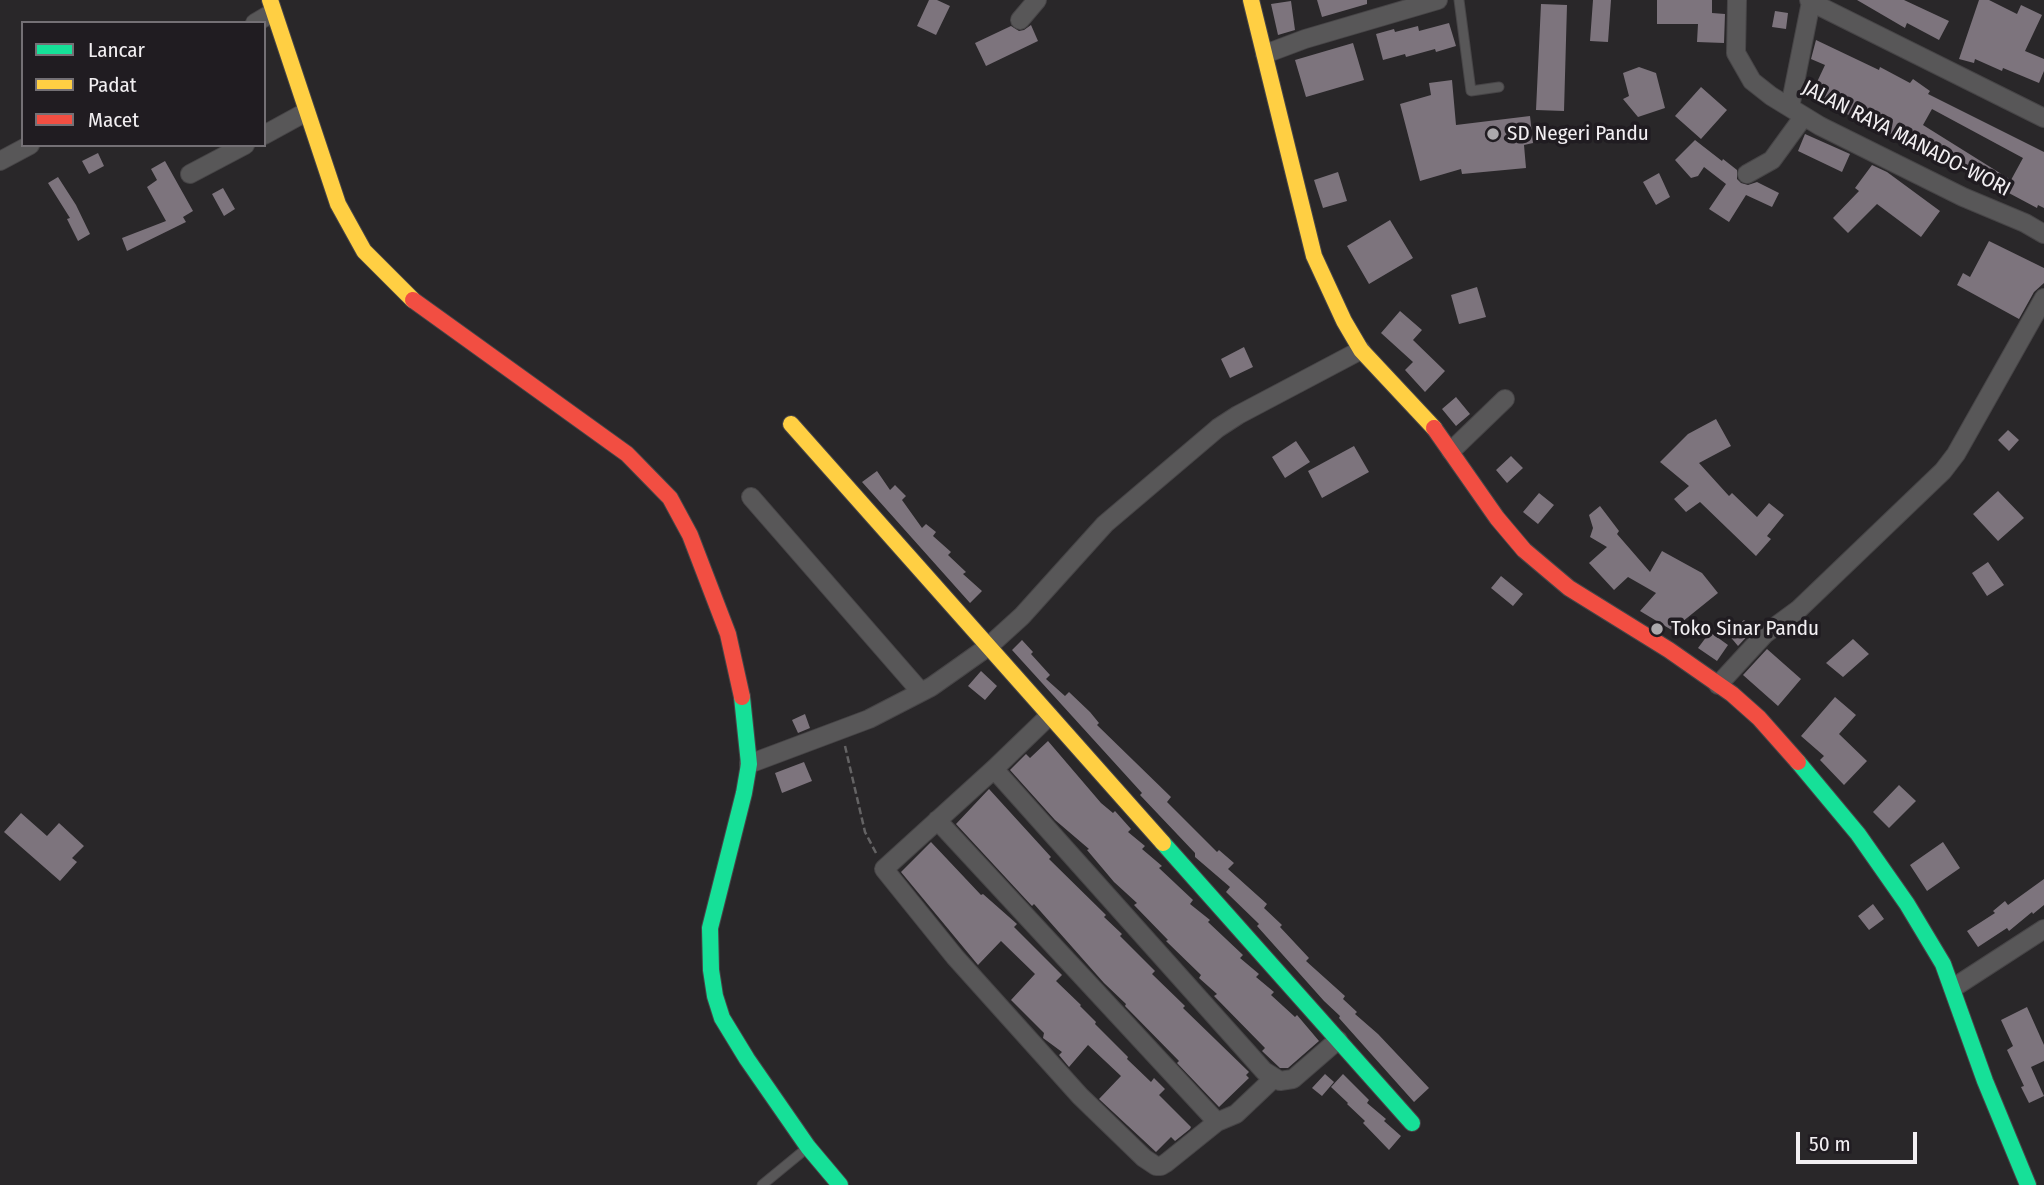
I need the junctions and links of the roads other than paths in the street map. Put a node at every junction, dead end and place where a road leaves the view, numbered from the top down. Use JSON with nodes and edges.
{"nodes":[{"id":1,"x":1037,"y":0,"type":"edge"},
{"id":2,"x":1251,"y":0,"type":"edge"},
{"id":3,"x":1438,"y":0,"type":"edge"},
{"id":4,"x":1459,"y":0,"type":"edge"},
{"id":5,"x":1737,"y":0,"type":"edge"},
{"id":6,"x":1810,"y":1,"type":"edge"},
{"id":7,"x":271,"y":7,"type":"edge"},
{"id":8,"x":1383,"y":8,"type":"edge"},
{"id":9,"x":1020,"y":20,"type":"dead end"},
{"id":10,"x":257,"y":21,"type":"edge"},
{"id":11,"x":1265,"y":54,"type":"junction"},
{"id":12,"x":1499,"y":87,"type":"dead end"},
{"id":13,"x":1797,"y":111,"type":"junction"},
{"id":14,"x":306,"y":112,"type":"junction"},
{"id":15,"x":2044,"y":118,"type":"edge"},
{"id":16,"x":266,"y":134,"type":"edge"},
{"id":17,"x":26,"y":147,"type":"edge"},
{"id":18,"x":241,"y":147,"type":"edge"},
{"id":19,"x":0,"y":161,"type":"edge"},
{"id":20,"x":190,"y":174,"type":"dead end"},
{"id":21,"x":1747,"y":174,"type":"dead end"},
{"id":22,"x":2044,"y":234,"type":"edge"},
{"id":23,"x":2044,"y":298,"type":"edge"},
{"id":24,"x":1361,"y":350,"type":"junction"},
{"id":25,"x":1505,"y":399,"type":"dead end"},
{"id":26,"x":791,"y":424,"type":"dead end"},
{"id":27,"x":1451,"y":451,"type":"junction"},
{"id":28,"x":751,"y":497,"type":"dead end"},
{"id":29,"x":989,"y":646,"type":"junction"},
{"id":30,"x":1718,"y":685,"type":"junction"},
{"id":31,"x":921,"y":692,"type":"junction"},
{"id":32,"x":1049,"y":716,"type":"junction"},
{"id":33,"x":749,"y":764,"type":"junction"},
{"id":34,"x":994,"y":769,"type":"junction"},
{"id":35,"x":937,"y":820,"type":"junction"},
{"id":36,"x":2044,"y":929,"type":"edge"},
{"id":37,"x":1953,"y":988,"type":"junction"},
{"id":38,"x":1338,"y":1040,"type":"junction"},
{"id":39,"x":1274,"y":1079,"type":"junction"},
{"id":40,"x":1217,"y":1122,"type":"junction"},
{"id":41,"x":1412,"y":1123,"type":"dead end"},
{"id":42,"x":808,"y":1147,"type":"junction"},
{"id":43,"x":762,"y":1185,"type":"edge"},
{"id":44,"x":840,"y":1185,"type":"edge"},
{"id":45,"x":2028,"y":1185,"type":"edge"}],
"edges":[{"from":1,"to":9,"type":"street"},
{"from":2,"to":11,"type":"main road"},
{"from":3,"to":8,"type":"street"},
{"from":4,"to":12,"type":"lane"},
{"from":5,"to":13,"type":"street","name":"JALAN RAYA MANADO-WORI"},
{"from":6,"to":13,"type":"street"},
{"from":6,"to":15,"type":"street"},
{"from":7,"to":10,"type":"street"},
{"from":7,"to":14,"type":"main road"},
{"from":8,"to":11,"type":"street"},
{"from":11,"to":24,"type":"main road"},
{"from":13,"to":21,"type":"street"},
{"from":13,"to":22,"type":"street","name":"JALAN RAYA MANADO-WORI"},
{"from":14,"to":16,"type":"street"},
{"from":14,"to":33,"type":"main road"},
{"from":17,"to":19,"type":"street"},
{"from":18,"to":20,"type":"street"},
{"from":23,"to":30,"type":"street"},
{"from":24,"to":27,"type":"main road"},
{"from":24,"to":29,"type":"street"},
{"from":25,"to":27,"type":"street"},
{"from":26,"to":29,"type":"main road"},
{"from":27,"to":30,"type":"main road"},
{"from":28,"to":31,"type":"street"},
{"from":29,"to":31,"type":"street"},
{"from":29,"to":32,"type":"main road"},
{"from":30,"to":37,"type":"main road"},
{"from":31,"to":33,"type":"street"},
{"from":32,"to":34,"type":"street"},
{"from":32,"to":38,"type":"main road"},
{"from":33,"to":42,"type":"main road"},
{"from":34,"to":35,"type":"street"},
{"from":34,"to":39,"type":"street"},
{"from":35,"to":40,"type":"street"},
{"from":35,"to":40,"type":"street"},
{"from":36,"to":37,"type":"street"},
{"from":37,"to":45,"type":"main road"},
{"from":38,"to":39,"type":"street"},
{"from":38,"to":41,"type":"main road"},
{"from":39,"to":40,"type":"street"},
{"from":42,"to":43,"type":"lane"},
{"from":42,"to":44,"type":"main road"}]}
